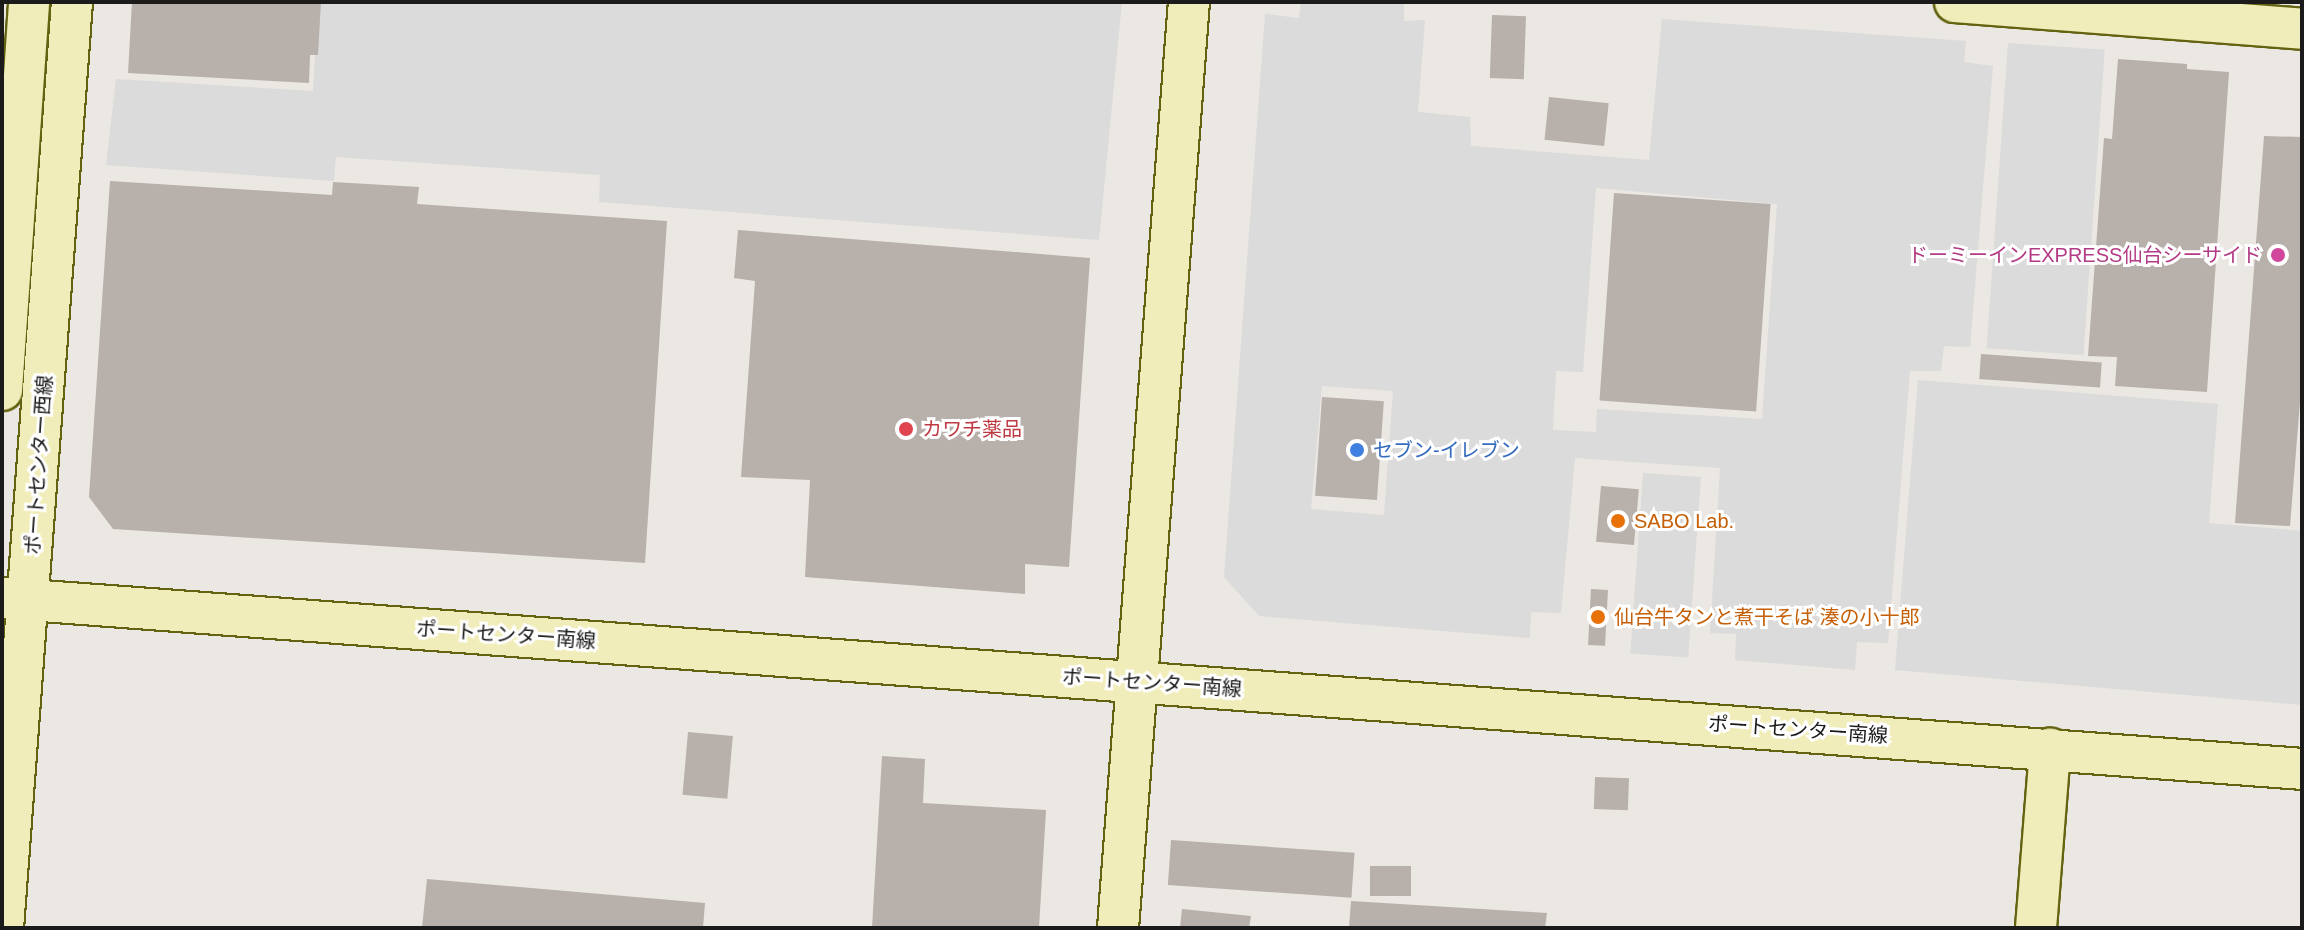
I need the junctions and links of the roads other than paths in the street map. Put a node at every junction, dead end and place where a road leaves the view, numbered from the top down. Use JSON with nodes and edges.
{"nodes":[{"id":1,"x":29,"y":2,"type":"edge"},
{"id":2,"x":72,"y":2,"type":"edge"},
{"id":3,"x":1189,"y":2,"type":"edge"},
{"id":4,"x":1955,"y":2,"type":"edge"},
{"id":5,"x":2302,"y":29,"type":"edge"},
{"id":6,"x":2,"y":390,"type":"edge"},
{"id":7,"x":15,"y":598,"type":"edge"},
{"id":8,"x":1138,"y":682,"type":"junction"},
{"id":9,"x":2050,"y":749,"type":"junction"},
{"id":10,"x":2302,"y":769,"type":"edge"},
{"id":11,"x":3,"y":928,"type":"edge"},
{"id":12,"x":1118,"y":928,"type":"edge"},
{"id":13,"x":2036,"y":928,"type":"edge"}],
"edges":[{"from":1,"to":6,"type":"street"},
{"from":2,"to":7,"type":"street","name":"ポートセンター西線"},
{"from":3,"to":8,"type":"street"},
{"from":4,"to":5,"type":"street"},
{"from":7,"to":8,"type":"street","name":"ポートセンター南線"},
{"from":7,"to":11,"type":"street","name":"ポートセンター西線"},
{"from":8,"to":9,"type":"street","name":"ポートセンター南線"},
{"from":8,"to":12,"type":"street"},
{"from":9,"to":10,"type":"street","name":"ポートセンター南線"},
{"from":9,"to":13,"type":"street"}]}
